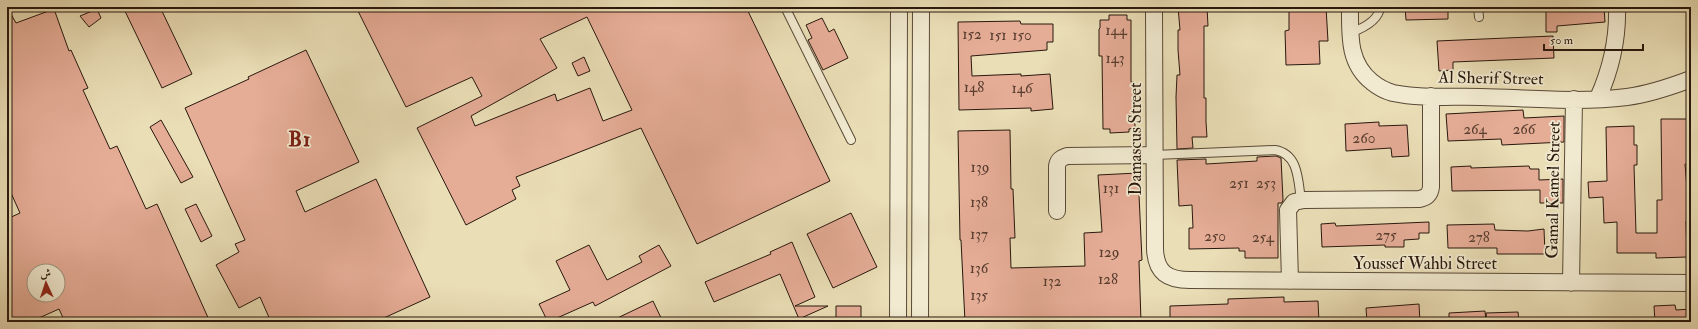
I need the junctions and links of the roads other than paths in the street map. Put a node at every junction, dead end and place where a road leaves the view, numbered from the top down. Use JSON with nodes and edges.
{"nodes":[{"id":1,"x":786,"y":7,"type":"edge"},
{"id":2,"x":899,"y":7,"type":"edge"},
{"id":3,"x":921,"y":7,"type":"edge"},
{"id":4,"x":1154,"y":7,"type":"edge"},
{"id":5,"x":1350,"y":7,"type":"edge"},
{"id":6,"x":1380,"y":7,"type":"edge"},
{"id":7,"x":1478,"y":7,"type":"edge"},
{"id":8,"x":1618,"y":7,"type":"edge"},
{"id":9,"x":1479,"y":17,"type":"dead end"},
{"id":10,"x":1350,"y":33,"type":"junction"},
{"id":11,"x":1691,"y":79,"type":"edge"},
{"id":12,"x":1431,"y":96,"type":"junction"},
{"id":13,"x":1598,"y":98,"type":"junction"},
{"id":14,"x":1574,"y":99,"type":"junction"},
{"id":15,"x":851,"y":140,"type":"dead end"},
{"id":16,"x":1154,"y":155,"type":"junction"},
{"id":17,"x":1301,"y":200,"type":"junction"},
{"id":18,"x":1057,"y":210,"type":"dead end"},
{"id":19,"x":898,"y":237,"type":"junction"},
{"id":20,"x":920,"y":238,"type":"junction"},
{"id":21,"x":1161,"y":270,"type":"joint"},
{"id":22,"x":1290,"y":281,"type":"junction"},
{"id":23,"x":1570,"y":282,"type":"junction"},
{"id":24,"x":1691,"y":283,"type":"edge"},
{"id":25,"x":898,"y":291,"type":"junction"},
{"id":26,"x":920,"y":291,"type":"junction"},
{"id":27,"x":898,"y":322,"type":"edge"},
{"id":28,"x":920,"y":322,"type":"edge"}],
"edges":[{"from":1,"to":15,"type":"lane"},
{"from":2,"to":19,"type":"street"},
{"from":3,"to":20,"type":"street"},
{"from":4,"to":16,"type":"street","name":"Damascus Street"},
{"from":5,"to":10,"type":"street","name":"Al Sherif Street"},
{"from":6,"to":10,"type":"lane"},
{"from":7,"to":9,"type":"lane"},
{"from":8,"to":13,"type":"street"},
{"from":10,"to":12,"type":"street","name":"Al Sherif Street"},
{"from":11,"to":13,"type":"street","name":"Al Sherif Street"},
{"from":12,"to":14,"type":"street","name":"Al Sherif Street"},
{"from":12,"to":17,"type":"street"},
{"from":13,"to":14,"type":"street","name":"Al Sherif Street"},
{"from":14,"to":23,"type":"street","name":"Gamal Kamel Street"},
{"from":16,"to":17,"type":"lane"},
{"from":16,"to":18,"type":"street"},
{"from":16,"to":21,"type":"street","name":"Damascus Street"},
{"from":17,"to":22,"type":"street"},
{"from":19,"to":20,"type":"street"},
{"from":19,"to":25,"type":"street"},
{"from":20,"to":26,"type":"street"},
{"from":21,"to":22,"type":"street","name":"Youssef Wahbi Street"},
{"from":22,"to":23,"type":"street","name":"Youssef Wahbi Street"},
{"from":23,"to":24,"type":"street","name":"Youssef Wahbi Street"},
{"from":25,"to":26,"type":"street"},
{"from":25,"to":27,"type":"street"},
{"from":26,"to":28,"type":"street"}]}
